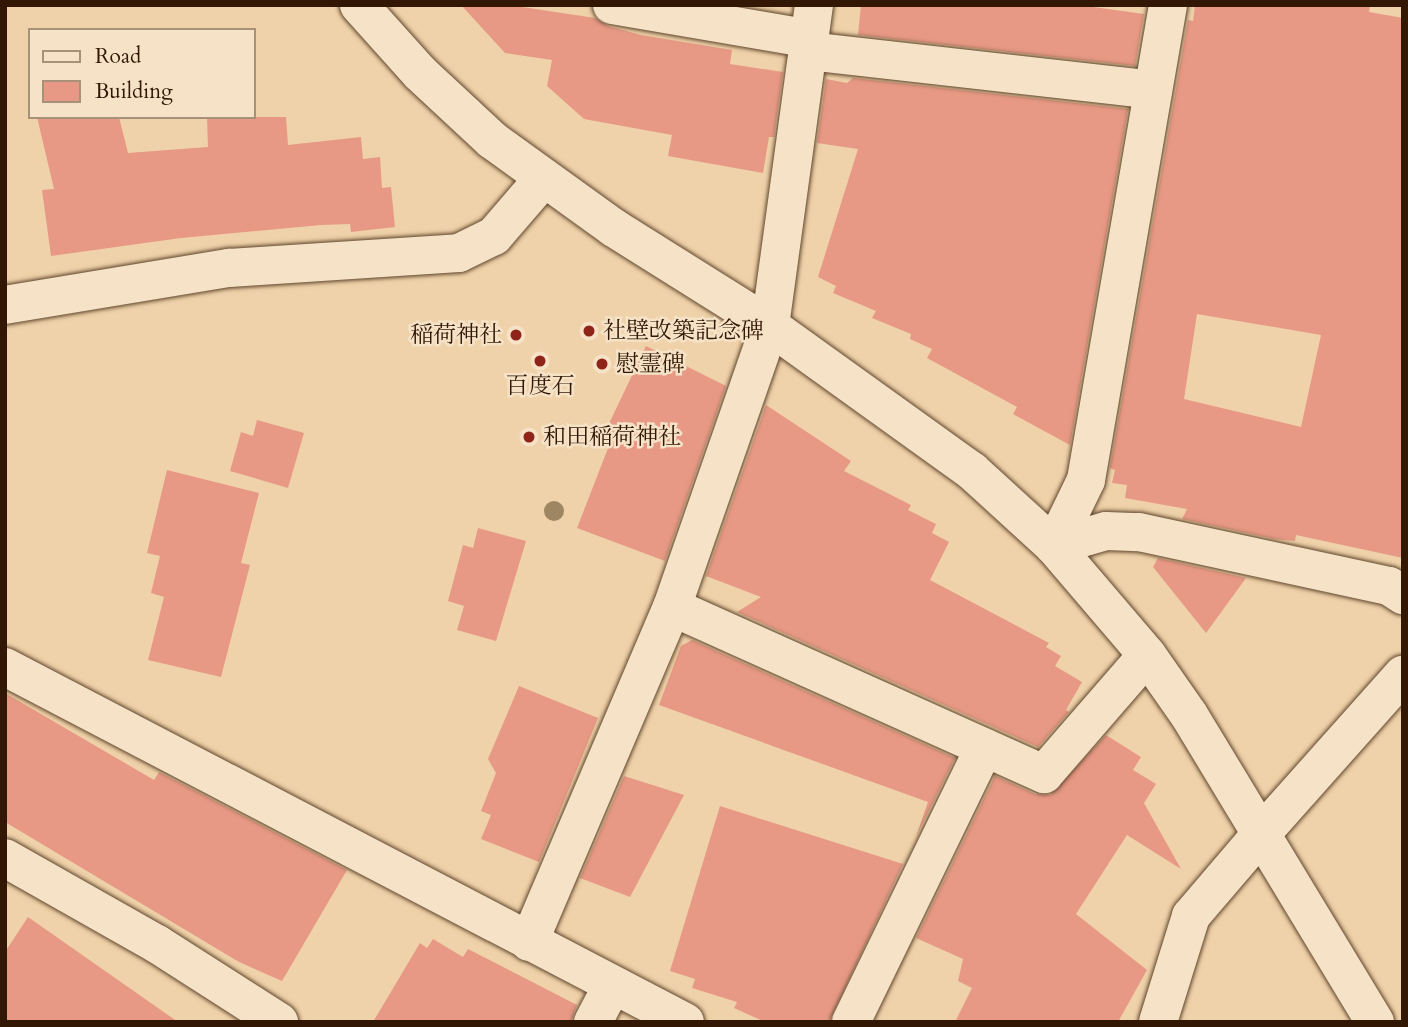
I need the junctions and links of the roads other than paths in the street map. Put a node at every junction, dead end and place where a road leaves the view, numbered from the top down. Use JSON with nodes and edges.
{"nodes":[{"id":1,"x":612,"y":5,"type":"edge"},
{"id":2,"x":1168,"y":5,"type":"edge"},
{"id":3,"x":364,"y":7,"type":"edge"},
{"id":4,"x":811,"y":32,"type":"edge"},
{"id":5,"x":1153,"y":90,"type":"junction"},
{"id":6,"x":543,"y":179,"type":"junction"},
{"id":7,"x":5,"y":305,"type":"edge"},
{"id":8,"x":770,"y":326,"type":"junction"},
{"id":9,"x":1055,"y":546,"type":"junction"},
{"id":10,"x":1403,"y":595,"type":"edge"},
{"id":11,"x":671,"y":607,"type":"junction"},
{"id":12,"x":1147,"y":655,"type":"junction"},
{"id":13,"x":5,"y":667,"type":"edge"},
{"id":14,"x":1403,"y":675,"type":"edge"},
{"id":15,"x":984,"y":748,"type":"junction"},
{"id":16,"x":1262,"y":833,"type":"junction"},
{"id":17,"x":5,"y":858,"type":"edge"},
{"id":18,"x":529,"y":942,"type":"junction"},
{"id":19,"x":612,"y":986,"type":"junction"},
{"id":20,"x":279,"y":1022,"type":"edge"},
{"id":21,"x":593,"y":1022,"type":"edge"},
{"id":22,"x":685,"y":1022,"type":"edge"},
{"id":23,"x":851,"y":1022,"type":"edge"},
{"id":24,"x":1158,"y":1022,"type":"edge"},
{"id":25,"x":1375,"y":1022,"type":"edge"}],
"edges":[{"from":1,"to":4,"type":"street"},
{"from":2,"to":5,"type":"street"},
{"from":3,"to":6,"type":"street"},
{"from":4,"to":5,"type":"street"},
{"from":4,"to":8,"type":"street"},
{"from":5,"to":9,"type":"street"},
{"from":6,"to":7,"type":"street"},
{"from":6,"to":8,"type":"street"},
{"from":8,"to":9,"type":"street"},
{"from":8,"to":11,"type":"street"},
{"from":9,"to":10,"type":"street"},
{"from":9,"to":12,"type":"street"},
{"from":11,"to":15,"type":"street"},
{"from":11,"to":18,"type":"street"},
{"from":12,"to":15,"type":"street"},
{"from":12,"to":16,"type":"street"},
{"from":13,"to":18,"type":"street"},
{"from":14,"to":16,"type":"street"},
{"from":15,"to":23,"type":"street"},
{"from":16,"to":24,"type":"street"},
{"from":16,"to":25,"type":"street"},
{"from":17,"to":20,"type":"street"},
{"from":18,"to":19,"type":"street"},
{"from":19,"to":21,"type":"street"},
{"from":19,"to":22,"type":"street"}]}
